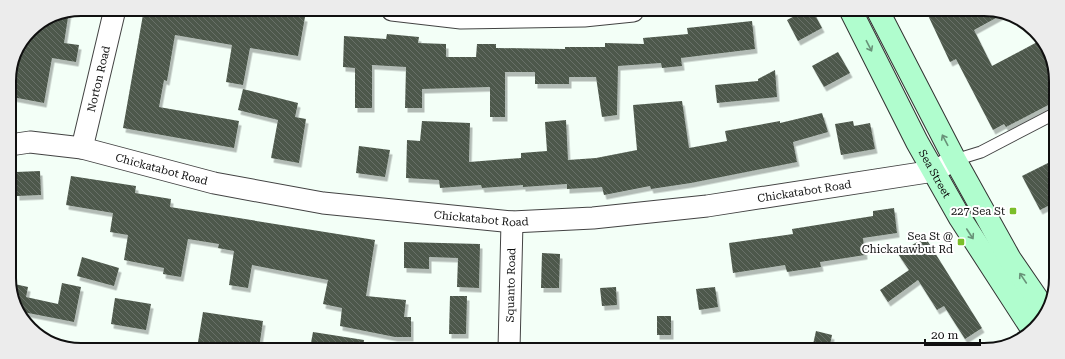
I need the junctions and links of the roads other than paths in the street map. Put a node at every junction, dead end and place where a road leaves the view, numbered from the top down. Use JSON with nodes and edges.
{"nodes":[{"id":1,"x":113,"y":16,"type":"edge"},
{"id":2,"x":444,"y":16,"type":"edge"},
{"id":3,"x":584,"y":16,"type":"edge"},
{"id":4,"x":854,"y":16,"type":"edge"},
{"id":5,"x":881,"y":16,"type":"edge"},
{"id":6,"x":1049,"y":117,"type":"edge"},
{"id":7,"x":16,"y":144,"type":"edge"},
{"id":8,"x":82,"y":148,"type":"junction"},
{"id":9,"x":955,"y":160,"type":"junction"},
{"id":10,"x":934,"y":171,"type":"junction"},
{"id":11,"x":512,"y":222,"type":"junction"},
{"id":12,"x":1042,"y":306,"type":"edge"},
{"id":13,"x":1029,"y":325,"type":"edge"},
{"id":14,"x":509,"y":343,"type":"edge"}],
"edges":[{"from":1,"to":8,"type":"street","name":"Norton Road"},
{"from":2,"to":3,"type":"street"},
{"from":4,"to":10,"type":"main road","name":"Sea Street","one_way":true},
{"from":9,"to":5,"type":"main road","one_way":true},
{"from":6,"to":9,"type":"lane"},
{"from":7,"to":8,"type":"street","name":"Chickatabot Road"},
{"from":8,"to":11,"type":"street","name":"Chickatabot Road"},
{"from":9,"to":10,"type":"street","name":"Chickatabot Road"},
{"from":12,"to":9,"type":"main road","one_way":true},
{"from":10,"to":11,"type":"street","name":"Chickatabot Road"},
{"from":10,"to":13,"type":"main road","name":"Sea Street","one_way":true},
{"from":11,"to":14,"type":"street","name":"Squanto Road"}]}
